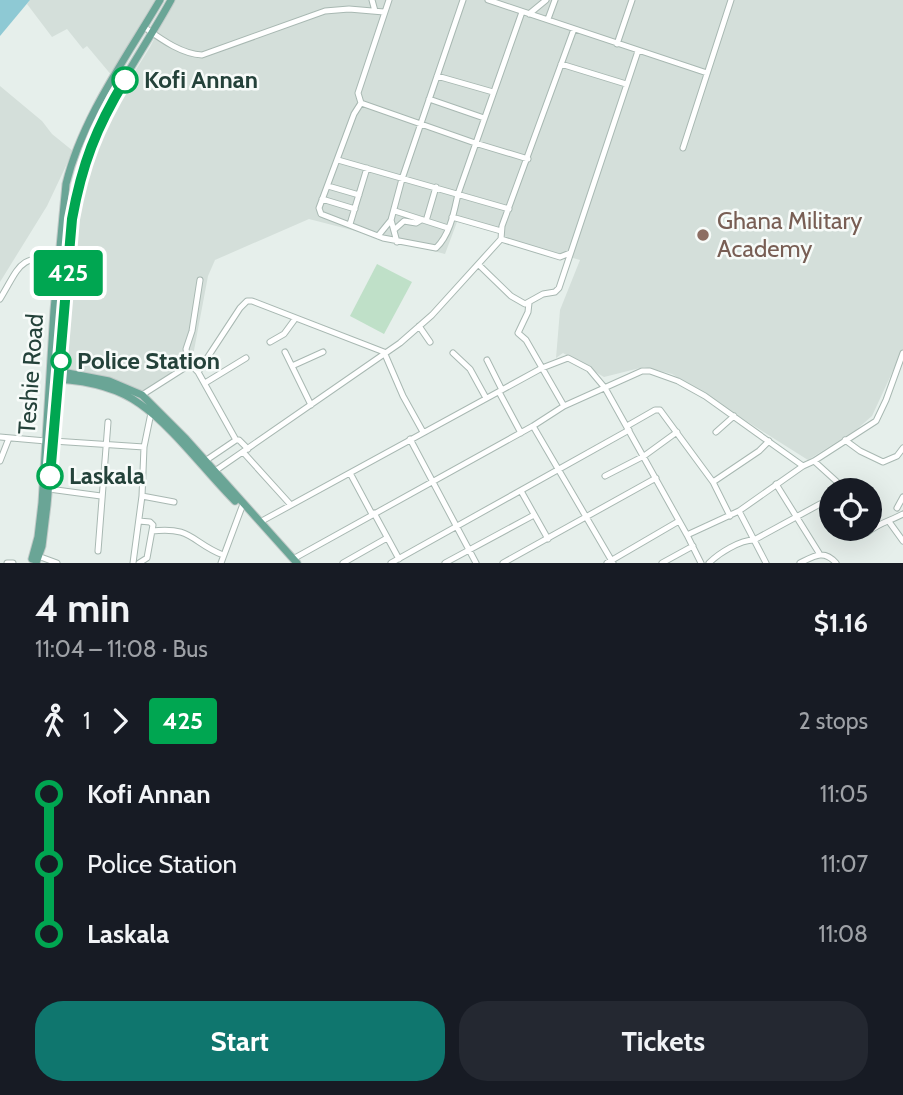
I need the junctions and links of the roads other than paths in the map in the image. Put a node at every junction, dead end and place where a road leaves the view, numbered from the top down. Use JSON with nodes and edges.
{"nodes":[{"id":1,"x":160,"y":0,"type":"edge"},
{"id":2,"x":171,"y":0,"type":"edge"},
{"id":3,"x":372,"y":0,"type":"edge"},
{"id":4,"x":388,"y":0,"type":"edge"},
{"id":5,"x":463,"y":0,"type":"edge"},
{"id":6,"x":488,"y":0,"type":"edge"},
{"id":7,"x":546,"y":0,"type":"edge"},
{"id":8,"x":555,"y":0,"type":"edge"},
{"id":9,"x":632,"y":0,"type":"edge"},
{"id":10,"x":731,"y":0,"type":"edge"},
{"id":11,"x":375,"y":11,"type":"junction"},
{"id":12,"x":384,"y":12,"type":"junction"},
{"id":13,"x":522,"y":12,"type":"junction"},
{"id":14,"x":529,"y":15,"type":"junction"},
{"id":15,"x":548,"y":19,"type":"junction"},
{"id":16,"x":144,"y":27,"type":"junction"},
{"id":17,"x":574,"y":29,"type":"junction"},
{"id":18,"x":153,"y":33,"type":"junction"},
{"id":19,"x":617,"y":44,"type":"junction"},
{"id":20,"x":638,"y":51,"type":"junction"},
{"id":21,"x":561,"y":64,"type":"junction"},
{"id":22,"x":707,"y":73,"type":"junction"},
{"id":23,"x":437,"y":76,"type":"junction"},
{"id":24,"x":626,"y":84,"type":"junction"},
{"id":25,"x":493,"y":92,"type":"junction"},
{"id":26,"x":429,"y":99,"type":"junction"},
{"id":27,"x":361,"y":103,"type":"junction"},
{"id":28,"x":484,"y":118,"type":"junction"},
{"id":29,"x":421,"y":124,"type":"junction"},
{"id":30,"x":475,"y":143,"type":"junction"},
{"id":31,"x":683,"y":148,"type":"dead end"},
{"id":32,"x":527,"y":159,"type":"junction"},
{"id":33,"x":338,"y":160,"type":"junction"},
{"id":34,"x":367,"y":168,"type":"junction"},
{"id":35,"x":402,"y":179,"type":"junction"},
{"id":36,"x":328,"y":186,"type":"junction"},
{"id":37,"x":436,"y":187,"type":"junction"},
{"id":38,"x":458,"y":194,"type":"junction"},
{"id":39,"x":359,"y":195,"type":"junction"},
{"id":40,"x":322,"y":199,"type":"junction"},
{"id":41,"x":355,"y":209,"type":"junction"},
{"id":42,"x":509,"y":209,"type":"junction"},
{"id":43,"x":395,"y":211,"type":"junction"},
{"id":44,"x":453,"y":217,"type":"junction"},
{"id":45,"x":391,"y":220,"type":"junction"},
{"id":46,"x":423,"y":221,"type":"junction"},
{"id":47,"x":350,"y":224,"type":"junction"},
{"id":48,"x":449,"y":228,"type":"junction"},
{"id":49,"x":500,"y":231,"type":"junction"},
{"id":50,"x":394,"y":232,"type":"junction"},
{"id":51,"x":378,"y":236,"type":"junction"},
{"id":52,"x":501,"y":239,"type":"junction"},
{"id":53,"x":397,"y":242,"type":"junction"},
{"id":54,"x":570,"y":253,"type":"junction"},
{"id":55,"x":61,"y":255,"type":"junction"},
{"id":56,"x":560,"y":257,"type":"junction"},
{"id":57,"x":479,"y":265,"type":"junction"},
{"id":58,"x":566,"y":265,"type":"junction"},
{"id":59,"x":200,"y":280,"type":"dead end"},
{"id":60,"x":0,"y":299,"type":"edge"},
{"id":61,"x":529,"y":303,"type":"junction"},
{"id":62,"x":295,"y":319,"type":"junction"},
{"id":63,"x":419,"y":326,"type":"junction"},
{"id":64,"x":270,"y":342,"type":"dead end"},
{"id":65,"x":430,"y":342,"type":"dead end"},
{"id":66,"x":285,"y":352,"type":"dead end"},
{"id":67,"x":323,"y":352,"type":"dead end"},
{"id":68,"x":384,"y":352,"type":"junction"},
{"id":69,"x":453,"y":353,"type":"dead end"},
{"id":70,"x":903,"y":353,"type":"edge"},
{"id":71,"x":246,"y":358,"type":"dead end"},
{"id":72,"x":487,"y":360,"type":"dead end"},
{"id":73,"x":189,"y":366,"type":"junction"},
{"id":74,"x":292,"y":366,"type":"junction"},
{"id":75,"x":541,"y":368,"type":"junction"},
{"id":76,"x":198,"y":372,"type":"junction"},
{"id":77,"x":51,"y":374,"type":"junction"},
{"id":78,"x":60,"y":375,"type":"junction"},
{"id":79,"x":205,"y":383,"type":"junction"},
{"id":80,"x":605,"y":387,"type":"junction"},
{"id":81,"x":500,"y":391,"type":"junction"},
{"id":82,"x":142,"y":396,"type":"junction"},
{"id":83,"x":486,"y":398,"type":"junction"},
{"id":84,"x":311,"y":405,"type":"junction"},
{"id":85,"x":564,"y":407,"type":"junction"},
{"id":86,"x":153,"y":416,"type":"junction"},
{"id":87,"x":734,"y":416,"type":"junction"},
{"id":88,"x":108,"y":422,"type":"dead end"},
{"id":89,"x":533,"y":426,"type":"junction"},
{"id":90,"x":628,"y":428,"type":"junction"},
{"id":91,"x":423,"y":432,"type":"junction"},
{"id":92,"x":677,"y":432,"type":"junction"},
{"id":93,"x":716,"y":432,"type":"dead end"},
{"id":94,"x":520,"y":433,"type":"junction"},
{"id":95,"x":0,"y":437,"type":"edge"},
{"id":96,"x":9,"y":438,"type":"junction"},
{"id":97,"x":410,"y":439,"type":"junction"},
{"id":98,"x":236,"y":440,"type":"junction"},
{"id":99,"x":845,"y":440,"type":"junction"},
{"id":100,"x":50,"y":441,"type":"junction"},
{"id":101,"x":769,"y":441,"type":"junction"},
{"id":102,"x":106,"y":443,"type":"junction"},
{"id":103,"x":144,"y":447,"type":"junction"},
{"id":104,"x":903,"y":448,"type":"edge"},
{"id":105,"x":246,"y":451,"type":"junction"},
{"id":106,"x":644,"y":456,"type":"junction"},
{"id":107,"x":0,"y":461,"type":"edge"},
{"id":108,"x":205,"y":461,"type":"junction"},
{"id":109,"x":814,"y":461,"type":"junction"},
{"id":110,"x":803,"y":466,"type":"junction"},
{"id":111,"x":558,"y":468,"type":"junction"},
{"id":112,"x":215,"y":471,"type":"junction"},
{"id":113,"x":350,"y":473,"type":"junction"},
{"id":114,"x":605,"y":476,"type":"dead end"},
{"id":115,"x":656,"y":478,"type":"junction"},
{"id":116,"x":833,"y":478,"type":"edge"},
{"id":117,"x":434,"y":481,"type":"junction"},
{"id":118,"x":713,"y":482,"type":"junction"},
{"id":119,"x":776,"y":484,"type":"junction"},
{"id":120,"x":49,"y":489,"type":"junction"},
{"id":121,"x":521,"y":491,"type":"junction"},
{"id":122,"x":101,"y":496,"type":"junction"},
{"id":123,"x":142,"y":496,"type":"junction"},
{"id":124,"x":903,"y":496,"type":"edge"},
{"id":125,"x":174,"y":502,"type":"dead end"},
{"id":126,"x":290,"y":504,"type":"junction"},
{"id":127,"x":819,"y":505,"type":"edge"},
{"id":128,"x":242,"y":506,"type":"junction"},
{"id":129,"x":897,"y":508,"type":"dead end"},
{"id":130,"x":739,"y":511,"type":"junction"},
{"id":131,"x":373,"y":514,"type":"junction"},
{"id":132,"x":903,"y":514,"type":"edge"},
{"id":133,"x":534,"y":515,"type":"junction"},
{"id":134,"x":730,"y":516,"type":"junction"},
{"id":135,"x":797,"y":517,"type":"junction"},
{"id":136,"x":586,"y":518,"type":"junction"},
{"id":137,"x":679,"y":520,"type":"junction"},
{"id":138,"x":139,"y":521,"type":"junction"},
{"id":139,"x":260,"y":522,"type":"junction"},
{"id":140,"x":882,"y":523,"type":"edge"},
{"id":141,"x":890,"y":523,"type":"junction"},
{"id":142,"x":457,"y":526,"type":"junction"},
{"id":143,"x":152,"y":531,"type":"junction"},
{"id":144,"x":687,"y":535,"type":"junction"},
{"id":145,"x":387,"y":538,"type":"junction"},
{"id":146,"x":548,"y":539,"type":"junction"},
{"id":147,"x":754,"y":540,"type":"junction"},
{"id":148,"x":903,"y":541,"type":"edge"},
{"id":149,"x":693,"y":546,"type":"junction"},
{"id":150,"x":469,"y":550,"type":"junction"},
{"id":151,"x":98,"y":551,"type":"dead end"},
{"id":152,"x":819,"y":553,"type":"junction"},
{"id":153,"x":223,"y":555,"type":"junction"},
{"id":154,"x":399,"y":559,"type":"junction"},
{"id":155,"x":35,"y":561,"type":"edge"},
{"id":156,"x":294,"y":562,"type":"edge"},
{"id":157,"x":610,"y":562,"type":"edge"},
{"id":158,"x":7,"y":563,"type":"edge"},
{"id":159,"x":13,"y":563,"type":"edge"},
{"id":160,"x":57,"y":563,"type":"edge"},
{"id":161,"x":133,"y":563,"type":"edge"},
{"id":162,"x":139,"y":563,"type":"edge"},
{"id":163,"x":220,"y":563,"type":"edge"},
{"id":164,"x":342,"y":563,"type":"edge"},
{"id":165,"x":391,"y":563,"type":"edge"},
{"id":166,"x":445,"y":563,"type":"edge"},
{"id":167,"x":476,"y":563,"type":"edge"},
{"id":168,"x":503,"y":563,"type":"edge"},
{"id":169,"x":662,"y":563,"type":"edge"},
{"id":170,"x":701,"y":563,"type":"edge"},
{"id":171,"x":709,"y":563,"type":"edge"},
{"id":172,"x":766,"y":563,"type":"edge"},
{"id":173,"x":800,"y":563,"type":"edge"},
{"id":174,"x":835,"y":563,"type":"edge"}],
"edges":[{"from":1,"to":16,"type":"main road","name":"Teshie Road"},
{"from":2,"to":18,"type":"main road","name":"Teshie Road"},
{"from":3,"to":11,"type":"street"},
{"from":4,"to":12,"type":"street"},
{"from":5,"to":23,"type":"street"},
{"from":6,"to":13,"type":"street"},
{"from":7,"to":14,"type":"street"},
{"from":8,"to":15,"type":"street"},
{"from":9,"to":19,"type":"street"},
{"from":10,"to":22,"type":"street"},
{"from":11,"to":12,"type":"street"},
{"from":11,"to":18,"type":"street"},
{"from":12,"to":27,"type":"street"},
{"from":13,"to":14,"type":"street"},
{"from":13,"to":25,"type":"street"},
{"from":14,"to":15,"type":"street"},
{"from":15,"to":17,"type":"street"},
{"from":16,"to":18,"type":"street"},
{"from":16,"to":55,"type":"main road","name":"Teshie Road"},
{"from":17,"to":19,"type":"street"},
{"from":17,"to":21,"type":"street"},
{"from":18,"to":78,"type":"main road","name":"Teshie Road"},
{"from":19,"to":20,"type":"street"},
{"from":20,"to":22,"type":"street"},
{"from":20,"to":24,"type":"street"},
{"from":21,"to":24,"type":"street"},
{"from":21,"to":32,"type":"street"},
{"from":22,"to":31,"type":"street"},
{"from":23,"to":25,"type":"street"},
{"from":23,"to":26,"type":"street"},
{"from":24,"to":54,"type":"street"},
{"from":25,"to":28,"type":"street"},
{"from":26,"to":28,"type":"street"},
{"from":26,"to":29,"type":"street"},
{"from":27,"to":29,"type":"street"},
{"from":27,"to":33,"type":"street"},
{"from":28,"to":30,"type":"street"},
{"from":29,"to":30,"type":"street"},
{"from":29,"to":35,"type":"street"},
{"from":30,"to":32,"type":"street"},
{"from":30,"to":38,"type":"street"},
{"from":32,"to":42,"type":"street"},
{"from":33,"to":34,"type":"street"},
{"from":33,"to":36,"type":"street"},
{"from":34,"to":35,"type":"street"},
{"from":34,"to":39,"type":"street"},
{"from":35,"to":37,"type":"street"},
{"from":35,"to":43,"type":"street"},
{"from":36,"to":39,"type":"street"},
{"from":36,"to":40,"type":"street"},
{"from":37,"to":38,"type":"street"},
{"from":37,"to":46,"type":"street"},
{"from":38,"to":42,"type":"street"},
{"from":38,"to":44,"type":"street"},
{"from":39,"to":41,"type":"street"},
{"from":40,"to":41,"type":"street"},
{"from":40,"to":47,"type":"street"},
{"from":41,"to":47,"type":"street"},
{"from":42,"to":49,"type":"street"},
{"from":43,"to":45,"type":"street"},
{"from":43,"to":46,"type":"street"},
{"from":44,"to":48,"type":"street"},
{"from":44,"to":49,"type":"street"},
{"from":45,"to":50,"type":"street"},
{"from":45,"to":51,"type":"street"},
{"from":46,"to":48,"type":"street"},
{"from":46,"to":50,"type":"street"},
{"from":47,"to":51,"type":"street"},
{"from":48,"to":53,"type":"street"},
{"from":49,"to":52,"type":"street"},
{"from":50,"to":53,"type":"street"},
{"from":51,"to":53,"type":"street"},
{"from":52,"to":56,"type":"street"},
{"from":52,"to":57,"type":"street"},
{"from":54,"to":56,"type":"street"},
{"from":54,"to":58,"type":"street"},
{"from":55,"to":60,"type":"street"},
{"from":55,"to":77,"type":"main road","name":"Teshie Road"},
{"from":56,"to":58,"type":"street"},
{"from":57,"to":61,"type":"street"},
{"from":57,"to":63,"type":"street"},
{"from":58,"to":61,"type":"street"},
{"from":59,"to":73,"type":"street"},
{"from":61,"to":75,"type":"street"},
{"from":62,"to":64,"type":"street"},
{"from":62,"to":68,"type":"street"},
{"from":62,"to":76,"type":"street"},
{"from":63,"to":65,"type":"street"},
{"from":63,"to":68,"type":"street"},
{"from":66,"to":74,"type":"street"},
{"from":67,"to":74,"type":"street"},
{"from":68,"to":84,"type":"street"},
{"from":68,"to":91,"type":"street"},
{"from":69,"to":83,"type":"street"},
{"from":70,"to":99,"type":"street"},
{"from":71,"to":79,"type":"street"},
{"from":72,"to":81,"type":"street"},
{"from":73,"to":76,"type":"street"},
{"from":73,"to":82,"type":"street"},
{"from":74,"to":84,"type":"street"},
{"from":75,"to":80,"type":"street"},
{"from":75,"to":81,"type":"street"},
{"from":75,"to":85,"type":"street"},
{"from":76,"to":79,"type":"street"},
{"from":77,"to":78,"type":"main road"},
{"from":77,"to":100,"type":"main road","name":"Teshie Road"},
{"from":78,"to":82,"type":"main road"},
{"from":78,"to":86,"type":"main road"},
{"from":78,"to":100,"type":"main road","name":"Teshie Road"},
{"from":79,"to":98,"type":"street"},
{"from":80,"to":85,"type":"street"},
{"from":80,"to":87,"type":"street"},
{"from":80,"to":90,"type":"street"},
{"from":81,"to":83,"type":"street"},
{"from":81,"to":94,"type":"street"},
{"from":82,"to":108,"type":"main road"},
{"from":83,"to":91,"type":"street"},
{"from":84,"to":105,"type":"street"},
{"from":85,"to":89,"type":"street"},
{"from":86,"to":103,"type":"street"},
{"from":86,"to":128,"type":"main road"},
{"from":87,"to":93,"type":"street"},
{"from":87,"to":101,"type":"street"},
{"from":88,"to":102,"type":"street"},
{"from":89,"to":94,"type":"street"},
{"from":89,"to":111,"type":"street"},
{"from":90,"to":92,"type":"street"},
{"from":90,"to":106,"type":"street"},
{"from":90,"to":111,"type":"street"},
{"from":91,"to":97,"type":"street"},
{"from":92,"to":106,"type":"street"},
{"from":92,"to":118,"type":"street"},
{"from":94,"to":117,"type":"street"},
{"from":95,"to":96,"type":"street"},
{"from":96,"to":100,"type":"street"},
{"from":96,"to":107,"type":"street"},
{"from":97,"to":113,"type":"street"},
{"from":97,"to":117,"type":"street"},
{"from":98,"to":105,"type":"street"},
{"from":98,"to":108,"type":"street"},
{"from":99,"to":104,"type":"street"},
{"from":99,"to":109,"type":"street"},
{"from":100,"to":102,"type":"street"},
{"from":100,"to":120,"type":"main road","name":"Teshie Road"},
{"from":100,"to":155,"type":"main road","name":"Teshie Road"},
{"from":101,"to":110,"type":"street"},
{"from":101,"to":118,"type":"street"},
{"from":102,"to":103,"type":"street"},
{"from":102,"to":122,"type":"street"},
{"from":103,"to":123,"type":"street"},
{"from":105,"to":112,"type":"street"},
{"from":105,"to":126,"type":"street"},
{"from":106,"to":114,"type":"street"},
{"from":106,"to":115,"type":"street"},
{"from":108,"to":112,"type":"main road"},
{"from":109,"to":110,"type":"street"},
{"from":109,"to":116,"type":"street"},
{"from":110,"to":119,"type":"street"},
{"from":111,"to":121,"type":"street"},
{"from":111,"to":136,"type":"street"},
{"from":112,"to":128,"type":"main road"},
{"from":113,"to":126,"type":"street"},
{"from":113,"to":131,"type":"street"},
{"from":115,"to":136,"type":"street"},
{"from":115,"to":137,"type":"street"},
{"from":117,"to":131,"type":"street"},
{"from":117,"to":142,"type":"street"},
{"from":118,"to":134,"type":"street"},
{"from":119,"to":130,"type":"street"},
{"from":119,"to":135,"type":"street"},
{"from":120,"to":122,"type":"street"},
{"from":120,"to":155,"type":"main road","name":"Teshie Road"},
{"from":121,"to":133,"type":"street"},
{"from":121,"to":142,"type":"street"},
{"from":122,"to":151,"type":"street"},
{"from":123,"to":125,"type":"street"},
{"from":123,"to":138,"type":"street"},
{"from":124,"to":129,"type":"street"},
{"from":126,"to":139,"type":"street"},
{"from":127,"to":135,"type":"street"},
{"from":128,"to":139,"type":"main road"},
{"from":128,"to":153,"type":"street"},
{"from":128,"to":156,"type":"main road"},
{"from":130,"to":134,"type":"street"},
{"from":130,"to":147,"type":"street"},
{"from":131,"to":145,"type":"street"},
{"from":131,"to":156,"type":"street"},
{"from":132,"to":141,"type":"street"},
{"from":133,"to":146,"type":"street"},
{"from":133,"to":150,"type":"street"},
{"from":134,"to":144,"type":"street"},
{"from":135,"to":147,"type":"street"},
{"from":135,"to":152,"type":"street"},
{"from":136,"to":146,"type":"street"},
{"from":136,"to":157,"type":"street"},
{"from":137,"to":144,"type":"street"},
{"from":137,"to":157,"type":"street"},
{"from":138,"to":143,"type":"street"},
{"from":138,"to":161,"type":"street"},
{"from":139,"to":156,"type":"main road"},
{"from":140,"to":141,"type":"street"},
{"from":141,"to":148,"type":"street"},
{"from":142,"to":150,"type":"street"},
{"from":142,"to":154,"type":"street"},
{"from":143,"to":153,"type":"street"},
{"from":143,"to":162,"type":"street"},
{"from":144,"to":149,"type":"street"},
{"from":145,"to":154,"type":"street"},
{"from":145,"to":164,"type":"street"},
{"from":146,"to":168,"type":"street"},
{"from":147,"to":171,"type":"street"},
{"from":147,"to":172,"type":"street"},
{"from":149,"to":169,"type":"street"},
{"from":149,"to":170,"type":"street"},
{"from":150,"to":166,"type":"street"},
{"from":150,"to":167,"type":"street"},
{"from":152,"to":173,"type":"street"},
{"from":152,"to":174,"type":"street"},
{"from":153,"to":163,"type":"street"},
{"from":154,"to":165,"type":"street"},
{"from":155,"to":160,"type":"street"},
{"from":158,"to":159,"type":"street"}]}
